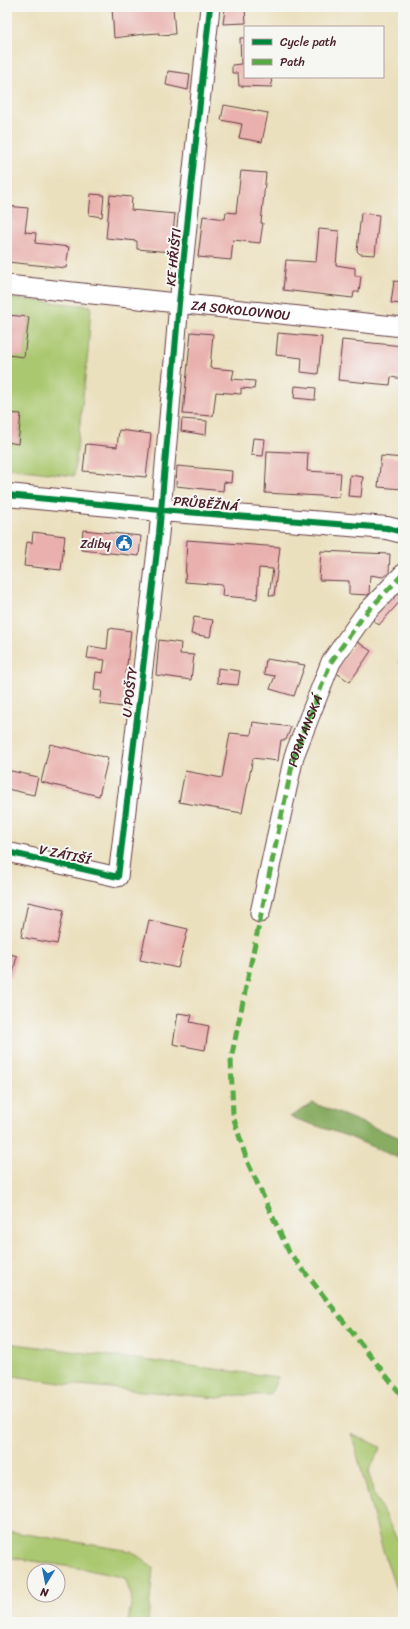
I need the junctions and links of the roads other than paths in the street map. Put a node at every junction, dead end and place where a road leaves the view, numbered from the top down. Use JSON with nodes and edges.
{"nodes":[{"id":1,"x":210,"y":7,"type":"edge"},
{"id":2,"x":7,"y":285,"type":"edge"},
{"id":3,"x":179,"y":303,"type":"junction"},
{"id":4,"x":403,"y":327,"type":"edge"},
{"id":5,"x":7,"y":495,"type":"edge"},
{"id":6,"x":161,"y":510,"type":"junction"},
{"id":7,"x":403,"y":532,"type":"edge"},
{"id":8,"x":403,"y":574,"type":"edge"},
{"id":9,"x":7,"y":852,"type":"edge"},
{"id":10,"x":118,"y":877,"type":"joint"},
{"id":11,"x":260,"y":914,"type":"dead end"}],
"edges":[{"from":1,"to":3,"type":"street","name":"KE HŘIŠTI"},
{"from":2,"to":3,"type":"street","name":"ZA SOKOLOVNOU"},
{"from":3,"to":4,"type":"street","name":"ZA SOKOLOVNOU"},
{"from":3,"to":6,"type":"street","name":"KE HŘIŠTI"},
{"from":5,"to":6,"type":"street","name":"PRŮBĚŽNÁ"},
{"from":6,"to":7,"type":"street","name":"PRŮBĚŽNÁ"},
{"from":6,"to":10,"type":"street","name":"U POŠTY"},
{"from":8,"to":11,"type":"street","name":"FORMANSKÁ"},
{"from":9,"to":10,"type":"street","name":"V ZÁTIŠÍ"}]}
